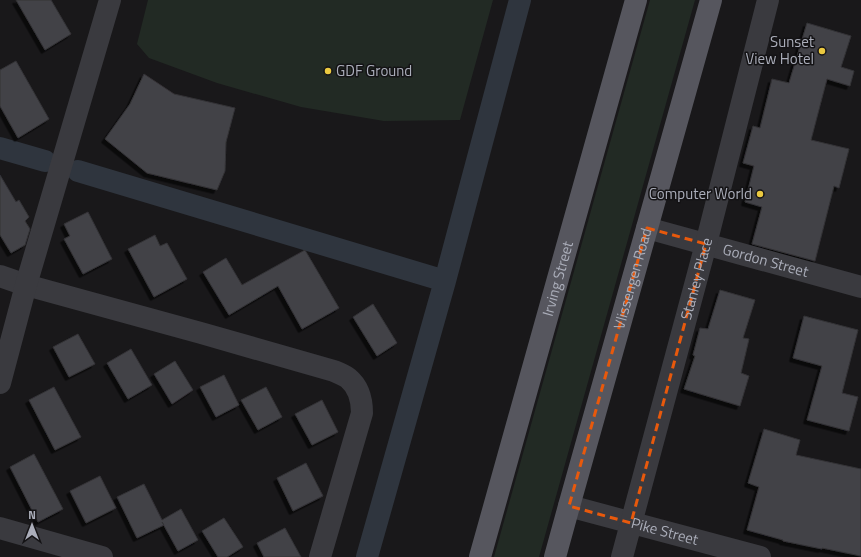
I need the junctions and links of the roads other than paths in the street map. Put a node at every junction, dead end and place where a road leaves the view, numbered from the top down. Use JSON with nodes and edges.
{"nodes":[{"id":1,"x":110,"y":0,"type":"edge"},
{"id":2,"x":636,"y":0,"type":"edge"},
{"id":3,"x":711,"y":0,"type":"edge"},
{"id":4,"x":768,"y":0,"type":"edge"},
{"id":5,"x":647,"y":228,"type":"junction"},
{"id":6,"x":706,"y":244,"type":"junction"},
{"id":7,"x":0,"y":276,"type":"edge"},
{"id":8,"x":26,"y":285,"type":"junction"},
{"id":9,"x":861,"y":287,"type":"edge"},
{"id":10,"x":0,"y":383,"type":"edge"},
{"id":11,"x":569,"y":506,"type":"junction"},
{"id":12,"x":631,"y":523,"type":"junction"},
{"id":13,"x":0,"y":528,"type":"edge"},
{"id":14,"x":102,"y":557,"type":"edge"},
{"id":15,"x":320,"y":557,"type":"edge"},
{"id":16,"x":480,"y":557,"type":"edge"},
{"id":17,"x":556,"y":557,"type":"edge"},
{"id":18,"x":622,"y":557,"type":"edge"},
{"id":19,"x":760,"y":557,"type":"edge"}],
"edges":[{"from":1,"to":8,"type":"street"},
{"from":2,"to":16,"type":"main road","name":"Irving Street"},
{"from":3,"to":5,"type":"main road","name":"Vlissengen Road"},
{"from":4,"to":6,"type":"street","name":"Stanley Place"},
{"from":5,"to":6,"type":"street","name":"Gordon Street"},
{"from":5,"to":11,"type":"main road","name":"Vlissengen Road"},
{"from":6,"to":9,"type":"street","name":"Gordon Street"},
{"from":6,"to":12,"type":"street","name":"Stanley Place"},
{"from":7,"to":8,"type":"street"},
{"from":8,"to":10,"type":"street"},
{"from":8,"to":15,"type":"street"},
{"from":11,"to":12,"type":"street","name":"Pike Street"},
{"from":11,"to":17,"type":"main road","name":"Vlissengen Road"},
{"from":12,"to":18,"type":"street","name":"Stanley Place"},
{"from":12,"to":19,"type":"street","name":"Pike Street"},
{"from":13,"to":14,"type":"street"}]}
